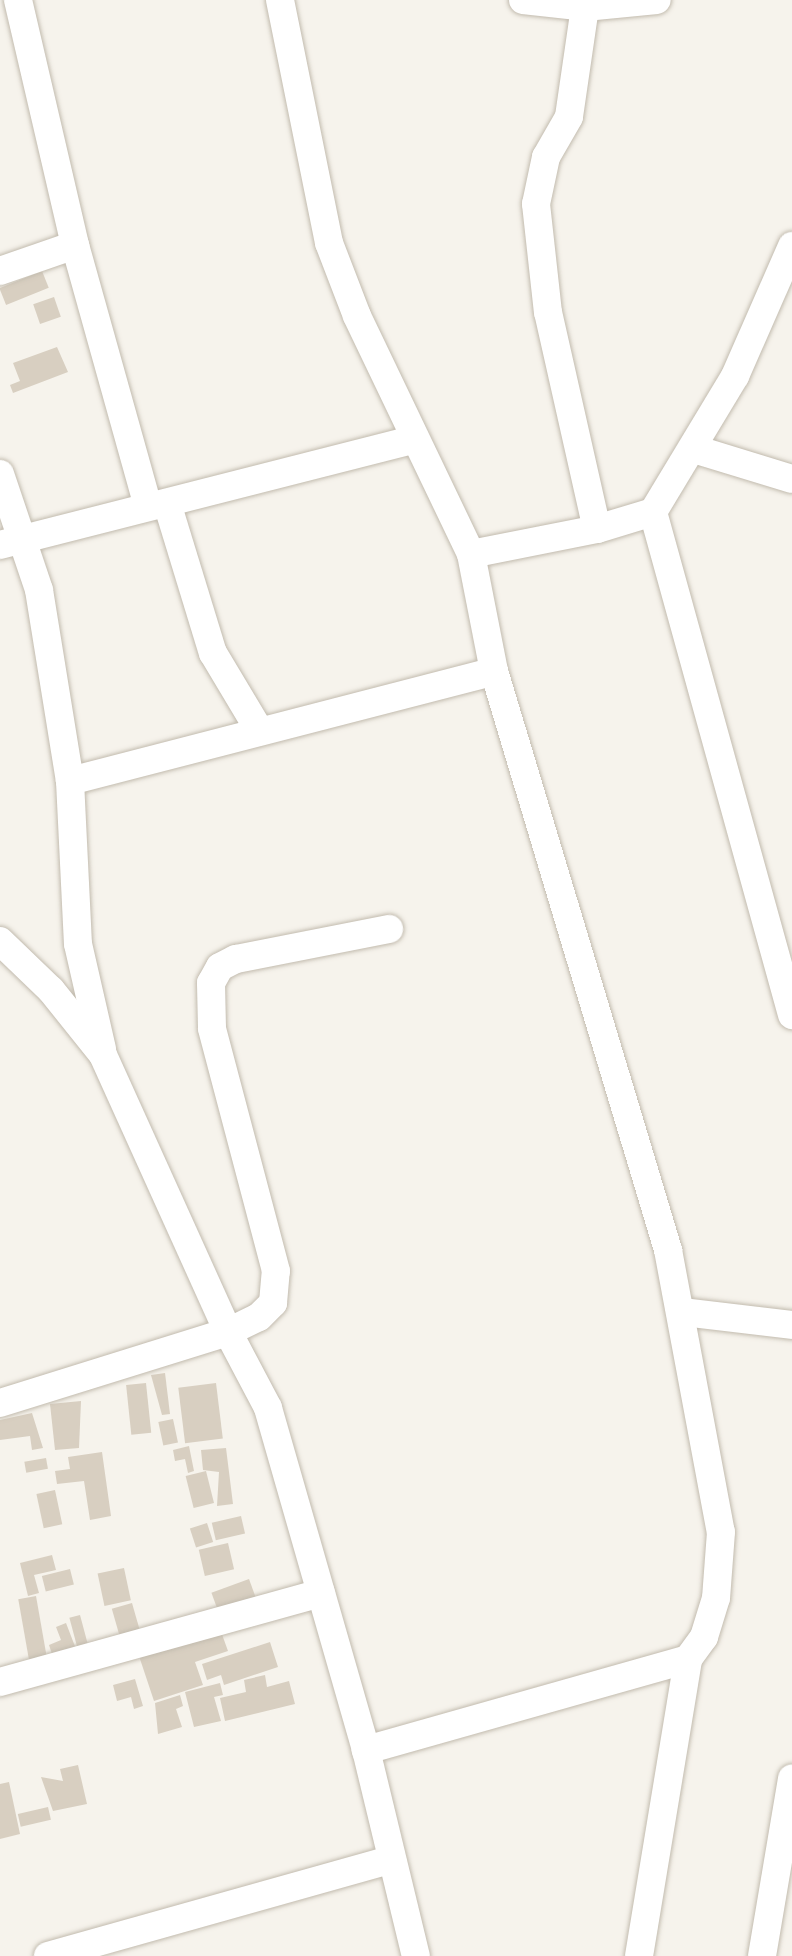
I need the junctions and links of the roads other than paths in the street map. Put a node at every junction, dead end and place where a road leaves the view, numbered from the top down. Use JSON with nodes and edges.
{"nodes":[{"id":1,"x":9,"y":0,"type":"edge"},
{"id":2,"x":18,"y":0,"type":"edge"},
{"id":3,"x":280,"y":0,"type":"edge"},
{"id":4,"x":523,"y":0,"type":"edge"},
{"id":5,"x":657,"y":0,"type":"edge"},
{"id":6,"x":0,"y":2,"type":"edge"},
{"id":7,"x":555,"y":2,"type":"edge"},
{"id":8,"x":585,"y":7,"type":"junction"},
{"id":9,"x":75,"y":245,"type":"junction"},
{"id":10,"x":792,"y":246,"type":"edge"},
{"id":11,"x":0,"y":271,"type":"edge"},
{"id":12,"x":415,"y":439,"type":"junction"},
{"id":13,"x":694,"y":449,"type":"junction"},
{"id":14,"x":0,"y":474,"type":"edge"},
{"id":15,"x":792,"y":479,"type":"edge"},
{"id":16,"x":158,"y":504,"type":"junction"},
{"id":17,"x":653,"y":512,"type":"junction"},
{"id":18,"x":597,"y":529,"type":"junction"},
{"id":19,"x":12,"y":542,"type":"edge"},
{"id":20,"x":471,"y":554,"type":"junction"},
{"id":21,"x":494,"y":671,"type":"junction"},
{"id":22,"x":259,"y":730,"type":"junction"},
{"id":23,"x":70,"y":781,"type":"junction"},
{"id":24,"x":389,"y":929,"type":"dead end"},
{"id":25,"x":0,"y":941,"type":"edge"},
{"id":26,"x":792,"y":1015,"type":"edge"},
{"id":27,"x":103,"y":1055,"type":"junction"},
{"id":28,"x":683,"y":1312,"type":"junction"},
{"id":29,"x":792,"y":1325,"type":"edge"},
{"id":30,"x":228,"y":1332,"type":"junction"},
{"id":31,"x":0,"y":1403,"type":"edge"},
{"id":32,"x":321,"y":1593,"type":"junction"},
{"id":33,"x":688,"y":1659,"type":"junction"},
{"id":34,"x":0,"y":1682,"type":"edge"},
{"id":35,"x":366,"y":1750,"type":"junction"},
{"id":36,"x":792,"y":1779,"type":"edge"},
{"id":37,"x":392,"y":1859,"type":"junction"},
{"id":38,"x":48,"y":1956,"type":"edge"},
{"id":39,"x":416,"y":1956,"type":"edge"},
{"id":40,"x":639,"y":1956,"type":"edge"},
{"id":41,"x":762,"y":1956,"type":"edge"}],
"edges":[{"from":1,"to":6,"type":"street"},
{"from":2,"to":9,"type":"street"},
{"from":3,"to":12,"type":"street"},
{"from":4,"to":7,"type":"street"},
{"from":5,"to":8,"type":"street"},
{"from":7,"to":8,"type":"street"},
{"from":8,"to":18,"type":"street"},
{"from":9,"to":11,"type":"street"},
{"from":9,"to":16,"type":"street"},
{"from":10,"to":13,"type":"street"},
{"from":12,"to":16,"type":"street"},
{"from":12,"to":20,"type":"street"},
{"from":13,"to":15,"type":"street"},
{"from":13,"to":17,"type":"street"},
{"from":14,"to":19,"type":"street"},
{"from":16,"to":19,"type":"street"},
{"from":16,"to":22,"type":"street"},
{"from":17,"to":18,"type":"street"},
{"from":17,"to":26,"type":"street"},
{"from":18,"to":20,"type":"street"},
{"from":19,"to":23,"type":"street"},
{"from":20,"to":21,"type":"street"},
{"from":21,"to":22,"type":"street"},
{"from":21,"to":28,"type":"street"},
{"from":22,"to":23,"type":"street"},
{"from":23,"to":27,"type":"street"},
{"from":24,"to":30,"type":"street"},
{"from":25,"to":27,"type":"street"},
{"from":27,"to":30,"type":"street"},
{"from":28,"to":29,"type":"street"},
{"from":28,"to":33,"type":"street"},
{"from":30,"to":31,"type":"street"},
{"from":30,"to":32,"type":"street"},
{"from":32,"to":34,"type":"street"},
{"from":32,"to":35,"type":"street"},
{"from":33,"to":35,"type":"street"},
{"from":33,"to":40,"type":"street"},
{"from":35,"to":37,"type":"street"},
{"from":36,"to":41,"type":"street"},
{"from":37,"to":38,"type":"street"},
{"from":37,"to":39,"type":"street"}]}
